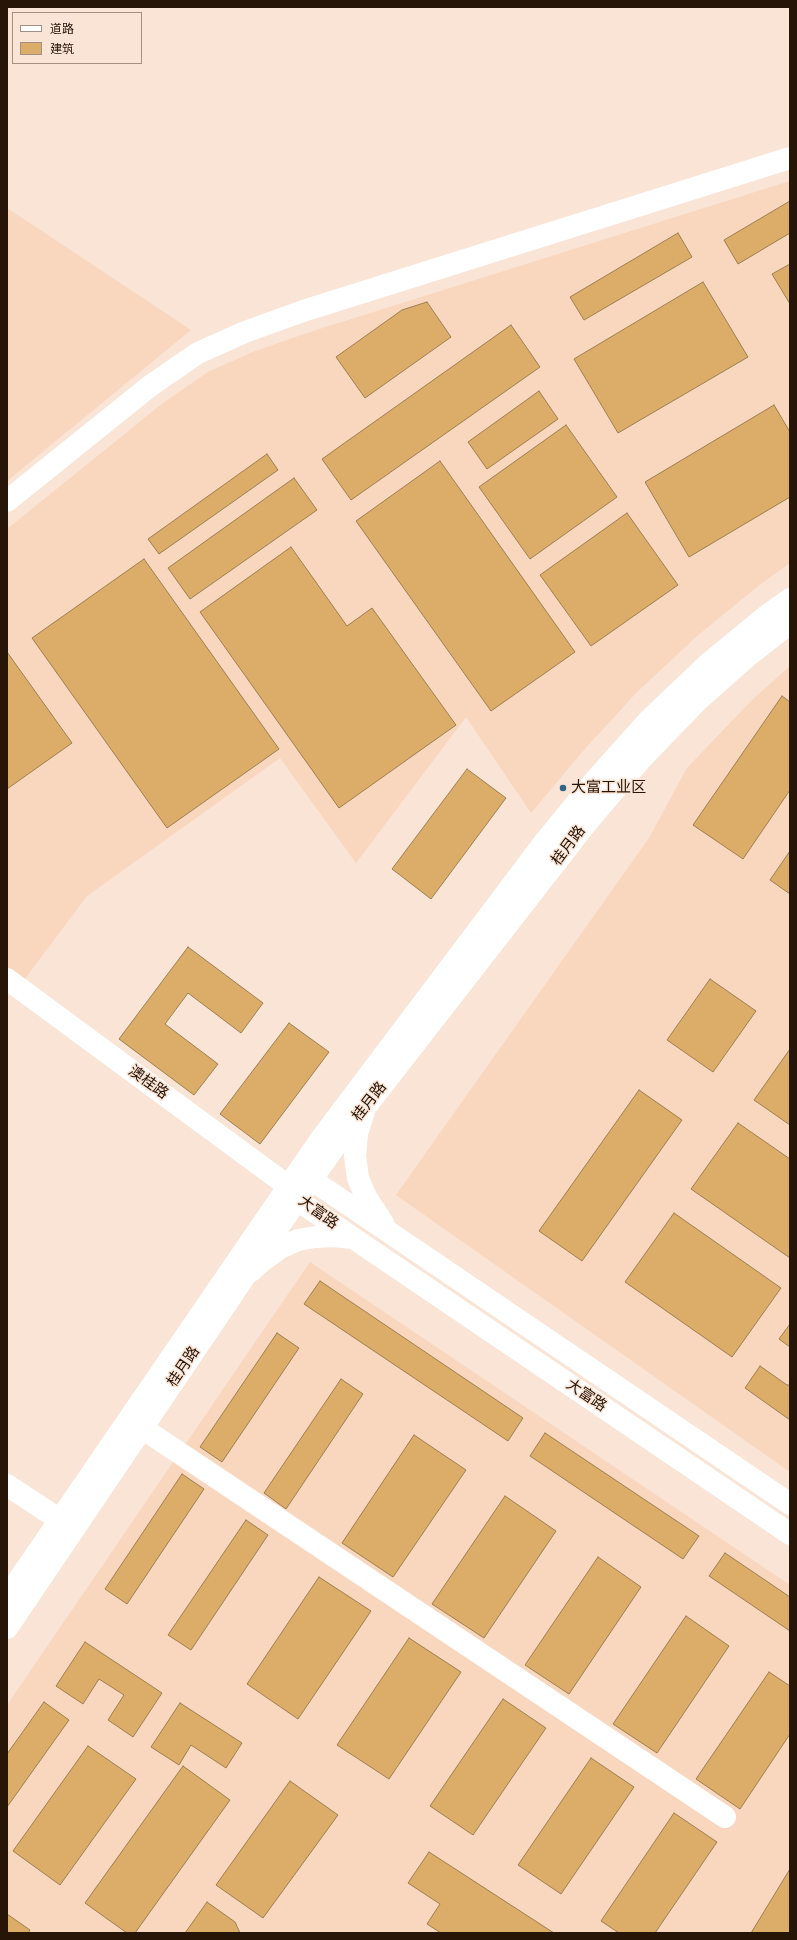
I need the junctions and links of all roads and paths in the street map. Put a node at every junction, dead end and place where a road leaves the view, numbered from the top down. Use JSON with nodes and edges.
{"nodes":[{"id":1,"x":790,"y":158,"type":"edge"},
{"id":2,"x":7,"y":501,"type":"edge"},
{"id":3,"x":790,"y":599,"type":"edge"},
{"id":4,"x":790,"y":623,"type":"edge"},
{"id":5,"x":7,"y":979,"type":"edge"},
{"id":6,"x":365,"y":1108,"type":"junction"},
{"id":7,"x":312,"y":1180,"type":"junction"},
{"id":8,"x":293,"y":1193,"type":"junction"},
{"id":9,"x":394,"y":1236,"type":"junction"},
{"id":10,"x":354,"y":1239,"type":"junction"},
{"id":11,"x":433,"y":1262,"type":"junction"},
{"id":12,"x":245,"y":1276,"type":"junction"},
{"id":13,"x":419,"y":1282,"type":"junction"},
{"id":14,"x":142,"y":1428,"type":"junction"},
{"id":15,"x":7,"y":1485,"type":"edge"},
{"id":16,"x":790,"y":1504,"type":"edge"},
{"id":17,"x":60,"y":1520,"type":"junction"},
{"id":18,"x":790,"y":1534,"type":"edge"},
{"id":19,"x":7,"y":1597,"type":"edge"},
{"id":20,"x":7,"y":1628,"type":"edge"},
{"id":21,"x":725,"y":1817,"type":"dead end"}],
"edges":[{"from":1,"to":2,"type":"street"},
{"from":3,"to":8,"type":"street","name":"桂月路"},
{"from":4,"to":6,"type":"street","name":"桂月路"},
{"from":5,"to":8,"type":"street","name":"澳桂路"},
{"from":6,"to":7,"type":"street","name":"桂月路"},
{"from":6,"to":9,"type":"street"},
{"from":7,"to":8,"type":"street","name":"大富路"},
{"from":7,"to":9,"type":"street","name":"大富路"},
{"from":8,"to":10,"type":"street","name":"大富路"},
{"from":8,"to":12,"type":"street","name":"桂月路"},
{"from":8,"to":17,"type":"street","name":"桂月路"},
{"from":9,"to":11,"type":"street","name":"大富路"},
{"from":10,"to":12,"type":"street"},
{"from":10,"to":13,"type":"street","name":"大富路"},
{"from":11,"to":13,"type":"street"},
{"from":11,"to":16,"type":"street","name":"大富路"},
{"from":12,"to":14,"type":"street","name":"桂月路"},
{"from":13,"to":18,"type":"street","name":"大富路"},
{"from":14,"to":20,"type":"street","name":"桂月路"},
{"from":14,"to":21,"type":"street"},
{"from":15,"to":17,"type":"street"},
{"from":17,"to":19,"type":"street","name":"桂月路"}]}
